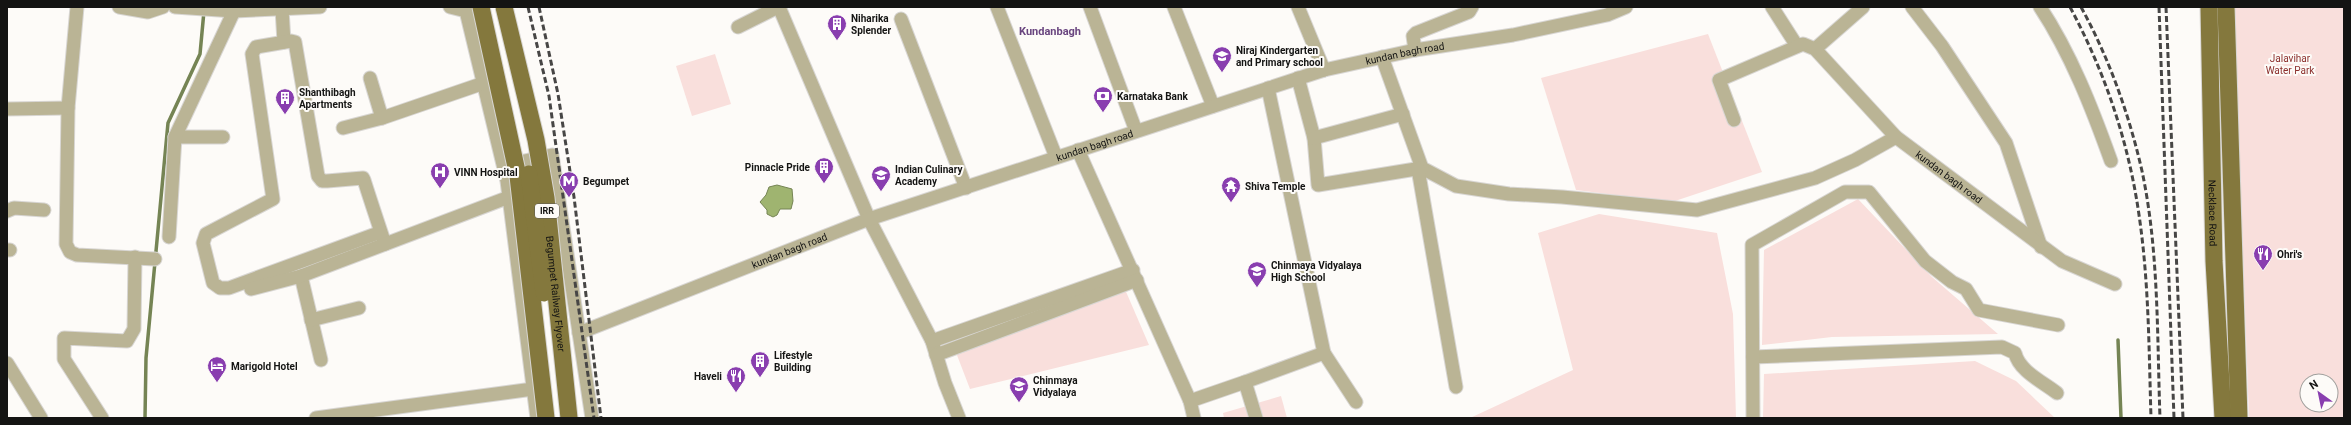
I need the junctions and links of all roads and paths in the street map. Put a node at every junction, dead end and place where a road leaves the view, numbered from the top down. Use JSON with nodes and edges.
{"nodes":[{"id":1,"x":78,"y":7,"type":"edge"},
{"id":2,"x":119,"y":7,"type":"edge"},
{"id":3,"x":163,"y":7,"type":"edge"},
{"id":4,"x":176,"y":7,"type":"edge"},
{"id":5,"x":181,"y":7,"type":"edge"},
{"id":6,"x":320,"y":7,"type":"edge"},
{"id":7,"x":450,"y":7,"type":"edge"},
{"id":8,"x":504,"y":7,"type":"edge"},
{"id":9,"x":778,"y":7,"type":"edge"},
{"id":10,"x":997,"y":7,"type":"edge"},
{"id":11,"x":1090,"y":7,"type":"edge"},
{"id":12,"x":1174,"y":7,"type":"edge"},
{"id":13,"x":1298,"y":7,"type":"edge"},
{"id":14,"x":1472,"y":7,"type":"edge"},
{"id":15,"x":1626,"y":7,"type":"edge"},
{"id":16,"x":1772,"y":7,"type":"edge"},
{"id":17,"x":1863,"y":7,"type":"edge"},
{"id":18,"x":1912,"y":7,"type":"edge"},
{"id":19,"x":2040,"y":7,"type":"edge"},
{"id":20,"x":2208,"y":7,"type":"edge"},
{"id":21,"x":2226,"y":7,"type":"edge"},
{"id":22,"x":282,"y":9,"type":"junction"},
{"id":23,"x":474,"y":9,"type":"edge"},
{"id":24,"x":234,"y":11,"type":"junction"},
{"id":25,"x":901,"y":19,"type":"dead end"},
{"id":26,"x":486,"y":27,"type":"junction"},
{"id":27,"x":738,"y":27,"type":"dead end"},
{"id":28,"x":284,"y":42,"type":"junction"},
{"id":29,"x":1800,"y":45,"type":"junction"},
{"id":30,"x":1815,"y":49,"type":"junction"},
{"id":31,"x":1415,"y":50,"type":"junction"},
{"id":32,"x":1382,"y":57,"type":"junction"},
{"id":33,"x":1324,"y":70,"type":"junction"},
{"id":34,"x":370,"y":78,"type":"dead end"},
{"id":35,"x":1298,"y":78,"type":"junction"},
{"id":36,"x":484,"y":83,"type":"junction"},
{"id":37,"x":1268,"y":88,"type":"junction"},
{"id":38,"x":1213,"y":106,"type":"junction"},
{"id":39,"x":68,"y":108,"type":"junction"},
{"id":40,"x":7,"y":109,"type":"edge"},
{"id":41,"x":1403,"y":114,"type":"junction"},
{"id":42,"x":382,"y":118,"type":"junction"},
{"id":43,"x":1734,"y":120,"type":"dead end"},
{"id":44,"x":343,"y":128,"type":"dead end"},
{"id":45,"x":1136,"y":131,"type":"junction"},
{"id":46,"x":223,"y":136,"type":"dead end"},
{"id":47,"x":175,"y":137,"type":"junction"},
{"id":48,"x":1896,"y":137,"type":"junction"},
{"id":49,"x":1314,"y":138,"type":"junction"},
{"id":50,"x":1078,"y":150,"type":"junction"},
{"id":51,"x":1056,"y":157,"type":"junction"},
{"id":52,"x":2111,"y":161,"type":"dead end"},
{"id":53,"x":504,"y":165,"type":"junction"},
{"id":54,"x":1420,"y":168,"type":"junction"},
{"id":55,"x":557,"y":186,"type":"junction"},
{"id":56,"x":966,"y":188,"type":"junction"},
{"id":57,"x":2230,"y":188,"type":"junction"},
{"id":58,"x":2212,"y":189,"type":"junction"},
{"id":59,"x":509,"y":196,"type":"junction"},
{"id":60,"x":44,"y":210,"type":"dead end"},
{"id":61,"x":7,"y":211,"type":"edge"},
{"id":62,"x":869,"y":219,"type":"junction"},
{"id":63,"x":381,"y":232,"type":"junction"},
{"id":64,"x":2213,"y":232,"type":"junction"},
{"id":65,"x":2232,"y":232,"type":"junction"},
{"id":66,"x":169,"y":238,"type":"dead end"},
{"id":67,"x":385,"y":244,"type":"junction"},
{"id":68,"x":2041,"y":247,"type":"junction"},
{"id":69,"x":333,"y":250,"type":"junction"},
{"id":70,"x":135,"y":257,"type":"junction"},
{"id":71,"x":155,"y":258,"type":"dead end"},
{"id":72,"x":342,"y":260,"type":"junction"},
{"id":73,"x":1135,"y":275,"type":"junction"},
{"id":74,"x":301,"y":276,"type":"junction"},
{"id":75,"x":2115,"y":284,"type":"dead end"},
{"id":76,"x":251,"y":290,"type":"dead end"},
{"id":77,"x":359,"y":308,"type":"dead end"},
{"id":78,"x":311,"y":320,"type":"junction"},
{"id":79,"x":1010,"y":321,"type":"junction"},
{"id":80,"x":2058,"y":325,"type":"dead end"},
{"id":81,"x":579,"y":333,"type":"junction"},
{"id":82,"x":932,"y":341,"type":"junction"},
{"id":83,"x":1324,"y":353,"type":"junction"},
{"id":84,"x":936,"y":355,"type":"junction"},
{"id":85,"x":1753,"y":357,"type":"junction"},
{"id":86,"x":321,"y":360,"type":"dead end"},
{"id":87,"x":7,"y":363,"type":"edge"},
{"id":88,"x":1245,"y":382,"type":"junction"},
{"id":89,"x":1456,"y":387,"type":"dead end"},
{"id":90,"x":534,"y":389,"type":"junction"},
{"id":91,"x":2057,"y":393,"type":"dead end"},
{"id":92,"x":1190,"y":401,"type":"junction"},
{"id":93,"x":1356,"y":402,"type":"dead end"},
{"id":94,"x":41,"y":418,"type":"edge"},
{"id":95,"x":102,"y":418,"type":"edge"},
{"id":96,"x":316,"y":418,"type":"edge"},
{"id":97,"x":537,"y":418,"type":"edge"},
{"id":98,"x":546,"y":418,"type":"edge"},
{"id":99,"x":560,"y":418,"type":"edge"},
{"id":100,"x":569,"y":418,"type":"edge"},
{"id":101,"x":592,"y":418,"type":"edge"},
{"id":102,"x":959,"y":418,"type":"edge"},
{"id":103,"x":1194,"y":418,"type":"edge"},
{"id":104,"x":1256,"y":418,"type":"edge"},
{"id":105,"x":1753,"y":418,"type":"edge"},
{"id":106,"x":2223,"y":418,"type":"edge"},
{"id":107,"x":2239,"y":418,"type":"edge"}],
"edges":[{"from":1,"to":39,"type":"street"},
{"from":2,"to":3,"type":"street"},
{"from":4,"to":5,"type":"street"},
{"from":5,"to":24,"type":"street"},
{"from":6,"to":22,"type":"street"},
{"from":7,"to":23,"type":"street"},
{"from":8,"to":100,"type":"main road","name":"Begumpet Railway Flyover","number":"IRR","bridge":true},
{"from":9,"to":27,"type":"street"},
{"from":9,"to":62,"type":"street"},
{"from":10,"to":51,"type":"street"},
{"from":11,"to":45,"type":"street"},
{"from":12,"to":38,"type":"street"},
{"from":13,"to":33,"type":"street"},
{"from":14,"to":31,"type":"street"},
{"from":15,"to":31,"type":"street","name":"kundan bagh road"},
{"from":16,"to":29,"type":"street"},
{"from":17,"to":30,"type":"street"},
{"from":18,"to":68,"type":"street"},
{"from":19,"to":52,"type":"street"},
{"from":20,"to":58,"type":"main road","name":"Necklace Road"},
{"from":21,"to":57,"type":"main road","name":"Necklace Road"},
{"from":22,"to":24,"type":"street"},
{"from":22,"to":28,"type":"street"},
{"from":23,"to":26,"type":"main road","number":"IRR","bridge":true},
{"from":23,"to":36,"type":"street"},
{"from":24,"to":47,"type":"street"},
{"from":25,"to":56,"type":"street"},
{"from":26,"to":98,"type":"main road","number":"IRR","bridge":true},
{"from":26,"to":99,"type":"main road","number":"IRR","bridge":true},
{"from":28,"to":63,"type":"street"},
{"from":28,"to":69,"type":"street"},
{"from":29,"to":30,"type":"street","name":"kundan bagh road"},
{"from":29,"to":43,"type":"street"},
{"from":30,"to":48,"type":"street","name":"kundan bagh road"},
{"from":31,"to":32,"type":"street","name":"kundan bagh road"},
{"from":32,"to":33,"type":"street","name":"kundan bagh road"},
{"from":32,"to":41,"type":"street"},
{"from":33,"to":35,"type":"street","name":"kundan bagh road"},
{"from":34,"to":42,"type":"street"},
{"from":35,"to":37,"type":"street","name":"kundan bagh road"},
{"from":35,"to":49,"type":"street"},
{"from":36,"to":42,"type":"street"},
{"from":36,"to":53,"type":"street"},
{"from":37,"to":38,"type":"street","name":"kundan bagh road"},
{"from":37,"to":83,"type":"street"},
{"from":38,"to":45,"type":"street","name":"kundan bagh road"},
{"from":39,"to":40,"type":"street"},
{"from":39,"to":70,"type":"street"},
{"from":41,"to":49,"type":"street"},
{"from":41,"to":54,"type":"street"},
{"from":42,"to":44,"type":"street"},
{"from":45,"to":50,"type":"street","name":"kundan bagh road"},
{"from":46,"to":47,"type":"street"},
{"from":47,"to":66,"type":"street"},
{"from":48,"to":54,"type":"street"},
{"from":48,"to":68,"type":"street","name":"kundan bagh road"},
{"from":49,"to":54,"type":"street"},
{"from":50,"to":51,"type":"street","name":"kundan bagh road"},
{"from":50,"to":73,"type":"street"},
{"from":51,"to":56,"type":"street","name":"kundan bagh road"},
{"from":53,"to":55,"type":"street"},
{"from":53,"to":59,"type":"street"},
{"from":54,"to":89,"type":"street"},
{"from":55,"to":59,"type":"street"},
{"from":55,"to":81,"type":"street"},
{"from":56,"to":62,"type":"street","name":"kundan bagh road"},
{"from":57,"to":58,"type":"main road"},
{"from":57,"to":65,"type":"main road","name":"Necklace Road"},
{"from":58,"to":64,"type":"main road","name":"Necklace Road"},
{"from":59,"to":67,"type":"street"},
{"from":59,"to":90,"type":"street"},
{"from":60,"to":61,"type":"street"},
{"from":62,"to":81,"type":"street","name":"kundan bagh road"},
{"from":62,"to":82,"type":"street"},
{"from":63,"to":67,"type":"street"},
{"from":63,"to":69,"type":"street"},
{"from":64,"to":65,"type":"main road"},
{"from":64,"to":106,"type":"main road","name":"Necklace Road"},
{"from":65,"to":107,"type":"main road","name":"Necklace Road"},
{"from":67,"to":72,"type":"street"},
{"from":68,"to":75,"type":"street","name":"kundan bagh road"},
{"from":69,"to":72,"type":"street"},
{"from":70,"to":71,"type":"street"},
{"from":70,"to":95,"type":"street"},
{"from":72,"to":74,"type":"street"},
{"from":73,"to":79,"type":"street"},
{"from":73,"to":92,"type":"street"},
{"from":74,"to":76,"type":"street"},
{"from":74,"to":78,"type":"street"},
{"from":77,"to":78,"type":"street"},
{"from":78,"to":86,"type":"street"},
{"from":79,"to":82,"type":"street"},
{"from":79,"to":84,"type":"street"},
{"from":80,"to":85,"type":"street"},
{"from":81,"to":101,"type":"street"},
{"from":82,"to":84,"type":"street"},
{"from":83,"to":88,"type":"street"},
{"from":83,"to":93,"type":"street"},
{"from":84,"to":102,"type":"street"},
{"from":85,"to":91,"type":"street"},
{"from":85,"to":105,"type":"street"},
{"from":87,"to":94,"type":"street"},
{"from":88,"to":92,"type":"street"},
{"from":88,"to":104,"type":"street"},
{"from":90,"to":96,"type":"street"},
{"from":90,"to":97,"type":"street"},
{"from":92,"to":103,"type":"street"}]}
